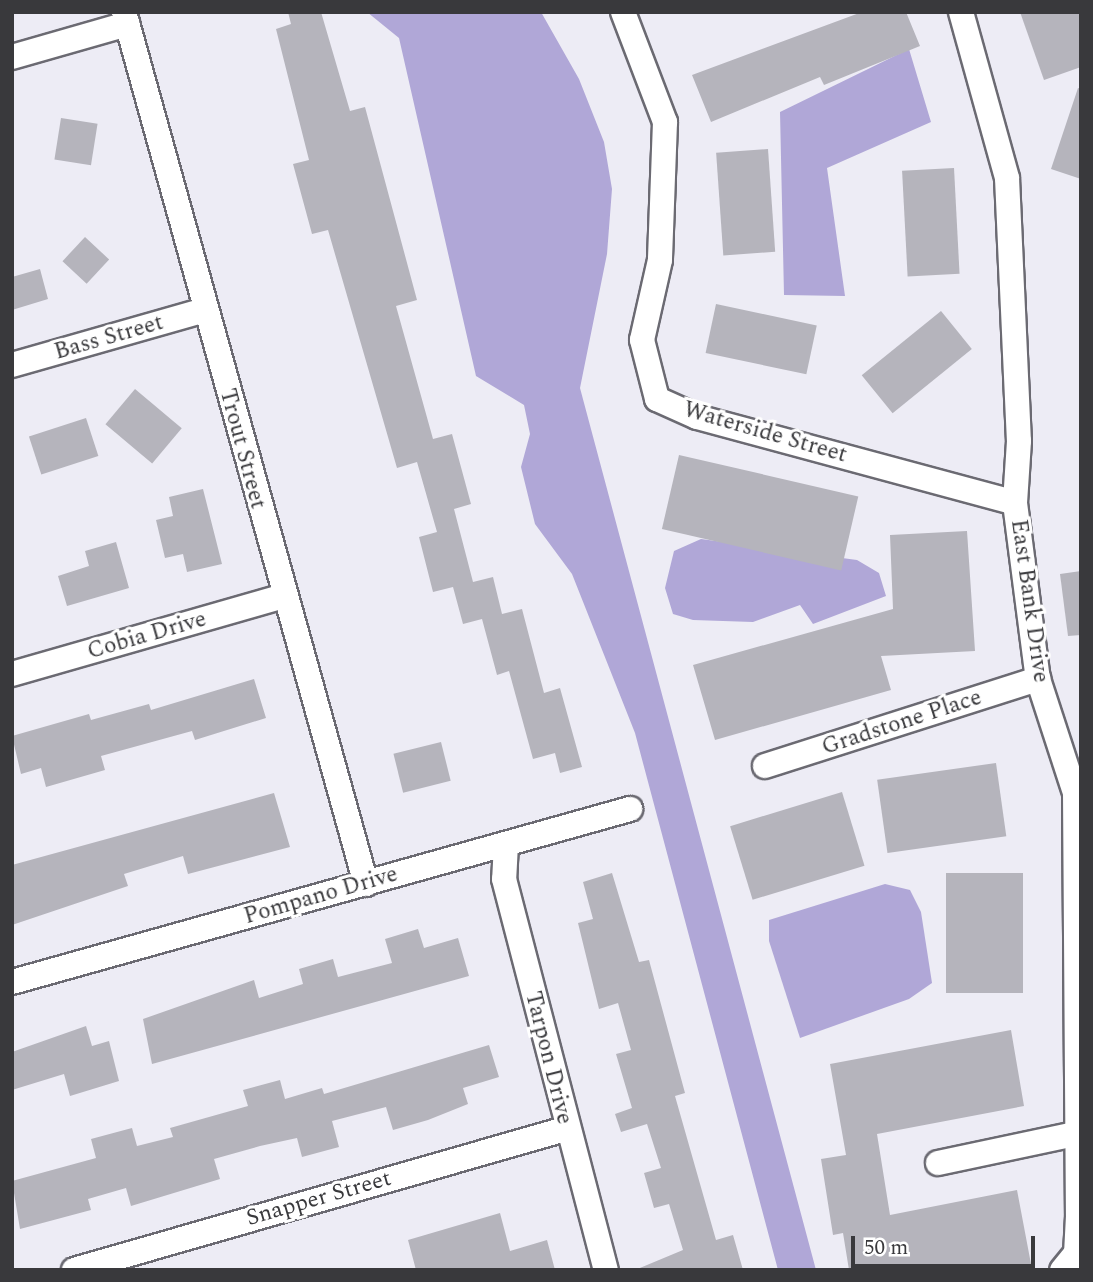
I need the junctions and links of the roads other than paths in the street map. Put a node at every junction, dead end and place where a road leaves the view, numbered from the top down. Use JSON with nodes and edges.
{"nodes":[{"id":1,"x":623,"y":12,"type":"edge"},
{"id":2,"x":961,"y":12,"type":"edge"},
{"id":3,"x":125,"y":18,"type":"edge"},
{"id":4,"x":12,"y":57,"type":"edge"},
{"id":5,"x":205,"y":310,"type":"junction"},
{"id":6,"x":12,"y":365,"type":"edge"},
{"id":7,"x":1015,"y":503,"type":"junction"},
{"id":8,"x":281,"y":597,"type":"junction"},
{"id":9,"x":12,"y":674,"type":"edge"},
{"id":10,"x":1038,"y":680,"type":"junction"},
{"id":11,"x":765,"y":766,"type":"dead end"},
{"id":12,"x":631,"y":809,"type":"dead end"},
{"id":13,"x":506,"y":844,"type":"junction"},
{"id":14,"x":366,"y":884,"type":"junction"},
{"id":15,"x":12,"y":982,"type":"edge"},
{"id":16,"x":565,"y":1129,"type":"junction"},
{"id":17,"x":1075,"y":1134,"type":"junction"},
{"id":18,"x":938,"y":1163,"type":"dead end"},
{"id":19,"x":74,"y":1270,"type":"edge"},
{"id":20,"x":606,"y":1270,"type":"edge"},
{"id":21,"x":1062,"y":1270,"type":"edge"}],
"edges":[{"from":1,"to":7,"type":"street","name":"Waterside Street"},
{"from":2,"to":7,"type":"street","name":"East Bank Drive"},
{"from":3,"to":4,"type":"street"},
{"from":3,"to":5,"type":"street","name":"Trout Street"},
{"from":5,"to":6,"type":"street","name":"Bass Street"},
{"from":5,"to":8,"type":"street","name":"Trout Street"},
{"from":7,"to":10,"type":"street","name":"East Bank Drive"},
{"from":8,"to":9,"type":"street","name":"Cobia Drive"},
{"from":8,"to":14,"type":"street","name":"Trout Street"},
{"from":10,"to":11,"type":"street","name":"Gradstone Place"},
{"from":10,"to":17,"type":"street","name":"East Bank Drive"},
{"from":12,"to":13,"type":"street","name":"Pompano Drive"},
{"from":13,"to":14,"type":"street","name":"Pompano Drive"},
{"from":13,"to":16,"type":"street","name":"Tarpon Drive"},
{"from":14,"to":15,"type":"street","name":"Pompano Drive"},
{"from":16,"to":19,"type":"street","name":"Snapper Street"},
{"from":16,"to":20,"type":"street","name":"Tarpon Drive"},
{"from":17,"to":18,"type":"street"},
{"from":17,"to":21,"type":"street","name":"East Bank Drive"}]}
